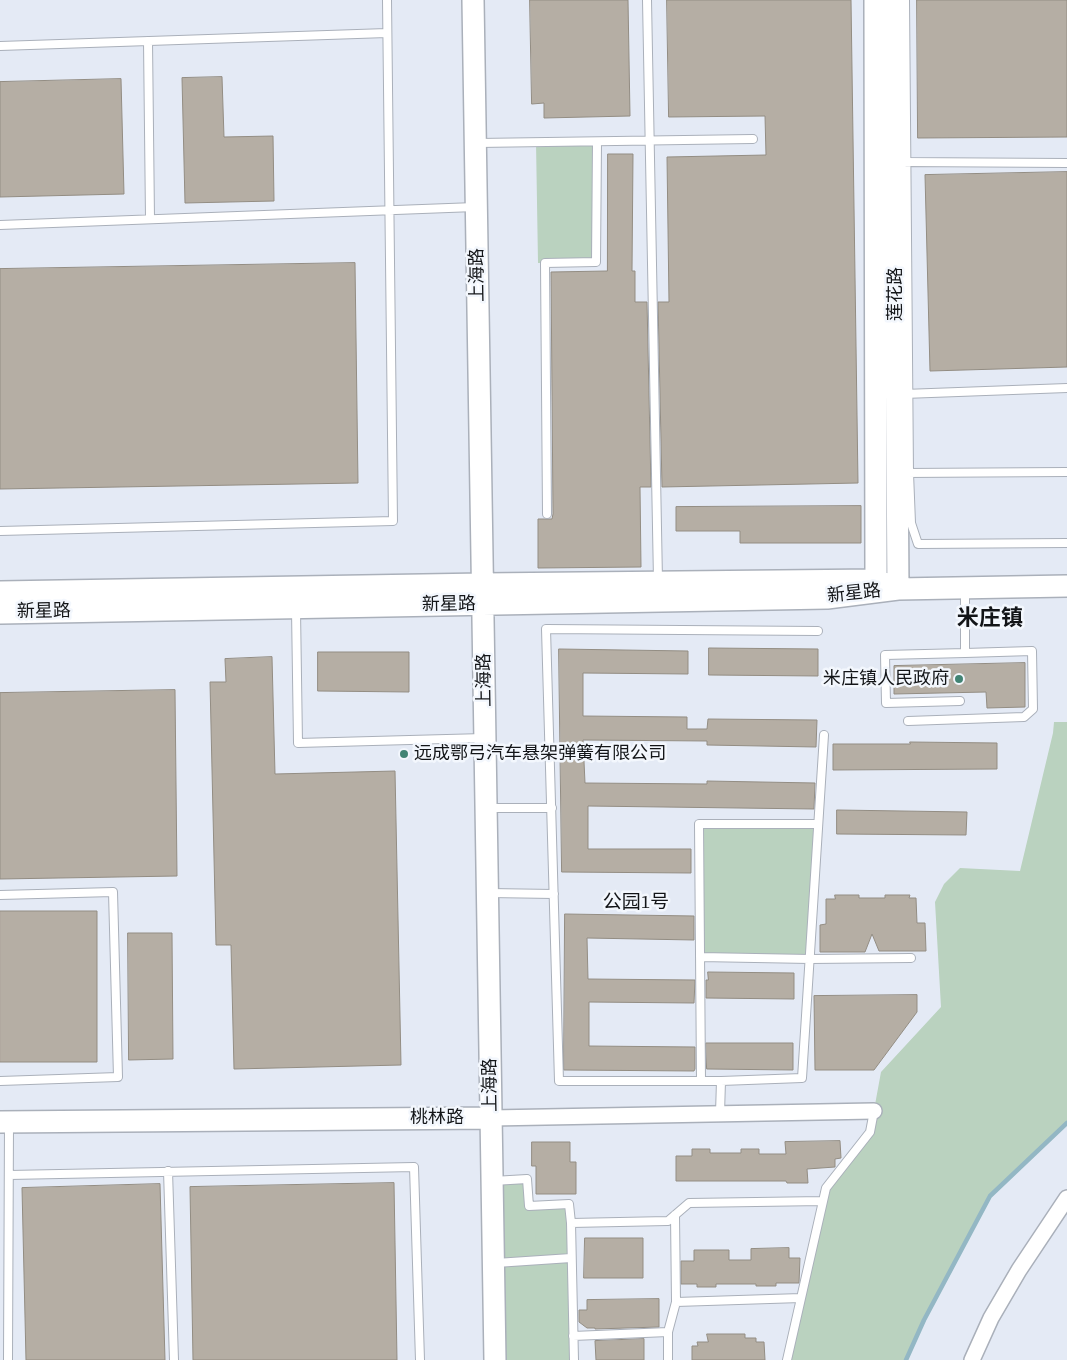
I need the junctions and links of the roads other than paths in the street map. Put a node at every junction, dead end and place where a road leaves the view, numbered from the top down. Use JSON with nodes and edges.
{"nodes":[{"id":1,"x":387,"y":0,"type":"edge"},
{"id":2,"x":473,"y":0,"type":"edge"},
{"id":3,"x":648,"y":0,"type":"edge"},
{"id":4,"x":876,"y":0,"type":"edge"},
{"id":5,"x":894,"y":0,"type":"edge"},
{"id":6,"x":905,"y":0,"type":"edge"},
{"id":7,"x":387,"y":33,"type":"junction"},
{"id":8,"x":148,"y":41,"type":"junction"},
{"id":9,"x":0,"y":46,"type":"edge"},
{"id":10,"x":754,"y":139,"type":"dead end"},
{"id":11,"x":650,"y":141,"type":"junction"},
{"id":12,"x":597,"y":142,"type":"junction"},
{"id":13,"x":476,"y":143,"type":"junction"},
{"id":14,"x":901,"y":162,"type":"junction"},
{"id":15,"x":1067,"y":163,"type":"edge"},
{"id":16,"x":477,"y":207,"type":"junction"},
{"id":17,"x":389,"y":209,"type":"junction"},
{"id":18,"x":150,"y":219,"type":"junction"},
{"id":19,"x":0,"y":225,"type":"edge"},
{"id":20,"x":1067,"y":388,"type":"edge"},
{"id":21,"x":902,"y":394,"type":"junction"},
{"id":22,"x":1067,"y":472,"type":"edge"},
{"id":23,"x":903,"y":473,"type":"junction"},
{"id":24,"x":547,"y":514,"type":"dead end"},
{"id":25,"x":0,"y":531,"type":"edge"},
{"id":26,"x":1067,"y":543,"type":"edge"},
{"id":27,"x":876,"y":580,"type":"junction"},
{"id":28,"x":658,"y":582,"type":"junction"},
{"id":29,"x":1067,"y":586,"type":"edge"},
{"id":30,"x":965,"y":588,"type":"junction"},
{"id":31,"x":898,"y":589,"type":"junction"},
{"id":32,"x":0,"y":592,"type":"edge"},
{"id":33,"x":484,"y":594,"type":"junction"},
{"id":34,"x":296,"y":608,"type":"junction"},
{"id":35,"x":0,"y":613,"type":"edge"},
{"id":36,"x":818,"y":631,"type":"dead end"},
{"id":37,"x":966,"y":653,"type":"junction"},
{"id":38,"x":960,"y":701,"type":"dead end"},
{"id":39,"x":908,"y":722,"type":"dead end"},
{"id":40,"x":824,"y":735,"type":"dead end"},
{"id":41,"x":486,"y":738,"type":"junction"},
{"id":42,"x":487,"y":808,"type":"junction"},
{"id":43,"x":552,"y":808,"type":"junction"},
{"id":44,"x":818,"y":824,"type":"junction"},
{"id":45,"x":488,"y":893,"type":"junction"},
{"id":46,"x":554,"y":894,"type":"junction"},
{"id":47,"x":0,"y":895,"type":"edge"},
{"id":48,"x":700,"y":957,"type":"junction"},
{"id":49,"x":911,"y":958,"type":"dead end"},
{"id":50,"x":810,"y":959,"type":"junction"},
{"id":51,"x":0,"y":1080,"type":"edge"},
{"id":52,"x":701,"y":1080,"type":"junction"},
{"id":53,"x":721,"y":1080,"type":"junction"},
{"id":54,"x":874,"y":1111,"type":"joint"},
{"id":55,"x":720,"y":1113,"type":"junction"},
{"id":56,"x":491,"y":1118,"type":"junction"},
{"id":57,"x":5,"y":1122,"type":"edge"},
{"id":58,"x":168,"y":1171,"type":"junction"},
{"id":59,"x":8,"y":1174,"type":"junction"},
{"id":60,"x":492,"y":1181,"type":"junction"},
{"id":61,"x":1067,"y":1198,"type":"edge"},
{"id":62,"x":823,"y":1201,"type":"junction"},
{"id":63,"x":675,"y":1215,"type":"junction"},
{"id":64,"x":570,"y":1223,"type":"junction"},
{"id":65,"x":571,"y":1258,"type":"junction"},
{"id":66,"x":493,"y":1263,"type":"junction"},
{"id":67,"x":801,"y":1298,"type":"junction"},
{"id":68,"x":676,"y":1302,"type":"junction"},
{"id":69,"x":668,"y":1332,"type":"junction"},
{"id":70,"x":573,"y":1336,"type":"junction"},
{"id":71,"x":8,"y":1360,"type":"edge"},
{"id":72,"x":174,"y":1360,"type":"edge"},
{"id":73,"x":420,"y":1360,"type":"edge"},
{"id":74,"x":495,"y":1360,"type":"edge"},
{"id":75,"x":574,"y":1360,"type":"edge"},
{"id":76,"x":668,"y":1360,"type":"edge"},
{"id":77,"x":787,"y":1360,"type":"edge"},
{"id":78,"x":972,"y":1360,"type":"edge"}],
"edges":[{"from":1,"to":7,"type":"lane"},
{"from":2,"to":13,"type":"street","name":"上海路"},
{"from":3,"to":11,"type":"lane"},
{"from":4,"to":27,"type":"street","name":"莲花路"},
{"from":5,"to":14,"type":"street","name":"莲花路"},
{"from":6,"to":14,"type":"lane"},
{"from":7,"to":8,"type":"lane"},
{"from":7,"to":17,"type":"lane"},
{"from":8,"to":9,"type":"lane"},
{"from":8,"to":18,"type":"lane"},
{"from":10,"to":11,"type":"lane"},
{"from":11,"to":12,"type":"lane"},
{"from":11,"to":28,"type":"lane"},
{"from":12,"to":13,"type":"lane"},
{"from":12,"to":24,"type":"lane"},
{"from":13,"to":16,"type":"street","name":"上海路"},
{"from":14,"to":15,"type":"lane"},
{"from":14,"to":21,"type":"street","name":"莲花路"},
{"from":16,"to":17,"type":"lane"},
{"from":16,"to":33,"type":"street","name":"上海路"},
{"from":17,"to":18,"type":"lane"},
{"from":17,"to":25,"type":"lane"},
{"from":18,"to":19,"type":"lane"},
{"from":20,"to":21,"type":"lane"},
{"from":21,"to":23,"type":"street","name":"莲花路"},
{"from":22,"to":23,"type":"lane"},
{"from":23,"to":26,"type":"lane"},
{"from":23,"to":31,"type":"street","name":"莲花路"},
{"from":27,"to":28,"type":"street","name":"新星路"},
{"from":27,"to":31,"type":"street"},
{"from":28,"to":33,"type":"street","name":"新星路"},
{"from":29,"to":30,"type":"street","name":"新星路"},
{"from":30,"to":31,"type":"street","name":"新星路"},
{"from":30,"to":37,"type":"lane"},
{"from":31,"to":33,"type":"street","name":"新星路"},
{"from":32,"to":33,"type":"street","name":"新星路"},
{"from":33,"to":34,"type":"street","name":"新星路"},
{"from":33,"to":41,"type":"street","name":"上海路"},
{"from":34,"to":35,"type":"street","name":"新星路"},
{"from":34,"to":41,"type":"lane"},
{"from":36,"to":43,"type":"lane"},
{"from":37,"to":38,"type":"lane"},
{"from":37,"to":39,"type":"lane"},
{"from":40,"to":44,"type":"lane"},
{"from":41,"to":42,"type":"street","name":"上海路"},
{"from":42,"to":43,"type":"lane"},
{"from":42,"to":45,"type":"street","name":"上海路"},
{"from":43,"to":46,"type":"lane"},
{"from":44,"to":48,"type":"lane"},
{"from":44,"to":50,"type":"lane"},
{"from":45,"to":46,"type":"lane"},
{"from":45,"to":56,"type":"street","name":"上海路"},
{"from":46,"to":52,"type":"lane"},
{"from":47,"to":51,"type":"lane"},
{"from":48,"to":50,"type":"lane"},
{"from":48,"to":52,"type":"lane"},
{"from":49,"to":50,"type":"lane"},
{"from":50,"to":53,"type":"lane"},
{"from":52,"to":53,"type":"lane"},
{"from":53,"to":55,"type":"lane"},
{"from":54,"to":55,"type":"street","name":"桃林路"},
{"from":54,"to":62,"type":"lane"},
{"from":55,"to":56,"type":"street","name":"桃林路"},
{"from":56,"to":57,"type":"street","name":"桃林路"},
{"from":56,"to":60,"type":"street","name":"上海路"},
{"from":57,"to":59,"type":"lane"},
{"from":58,"to":59,"type":"lane"},
{"from":58,"to":72,"type":"lane"},
{"from":58,"to":73,"type":"lane"},
{"from":59,"to":71,"type":"lane"},
{"from":60,"to":64,"type":"lane"},
{"from":60,"to":66,"type":"street","name":"上海路"},
{"from":61,"to":78,"type":"street"},
{"from":62,"to":63,"type":"lane"},
{"from":62,"to":67,"type":"lane"},
{"from":63,"to":64,"type":"lane"},
{"from":63,"to":68,"type":"lane"},
{"from":64,"to":65,"type":"lane"},
{"from":65,"to":66,"type":"lane"},
{"from":65,"to":70,"type":"lane"},
{"from":66,"to":74,"type":"street","name":"上海路"},
{"from":67,"to":68,"type":"lane"},
{"from":67,"to":77,"type":"lane"},
{"from":68,"to":69,"type":"lane"},
{"from":69,"to":70,"type":"lane"},
{"from":69,"to":76,"type":"lane"},
{"from":70,"to":75,"type":"lane"}]}
